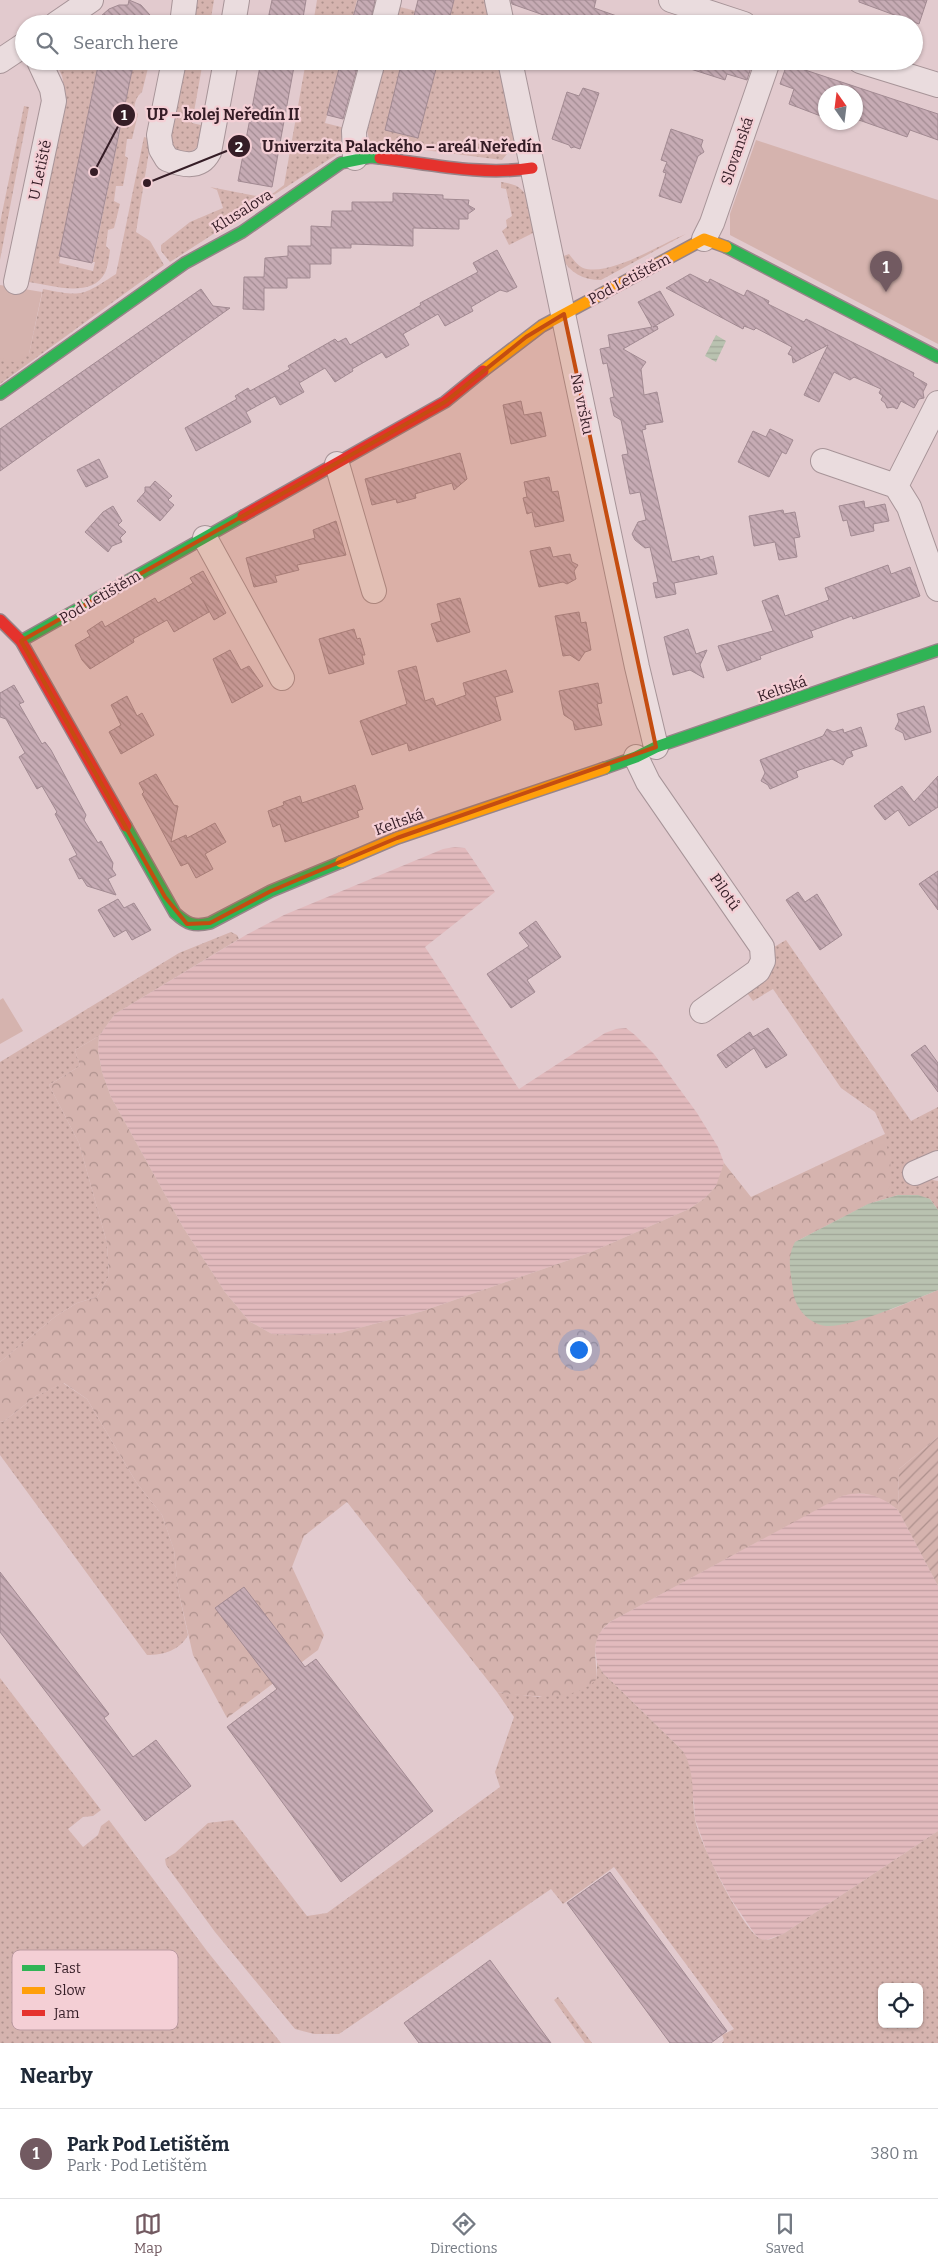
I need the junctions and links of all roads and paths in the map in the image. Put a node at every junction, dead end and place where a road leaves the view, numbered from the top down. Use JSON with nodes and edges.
{"nodes":[{"id":1,"x":91,"y":0,"type":"edge"},
{"id":2,"x":185,"y":0,"type":"edge"},
{"id":3,"x":237,"y":0,"type":"edge"},
{"id":4,"x":389,"y":0,"type":"edge"},
{"id":5,"x":497,"y":0,"type":"edge"},
{"id":6,"x":671,"y":0,"type":"edge"},
{"id":7,"x":69,"y":15,"type":"edge"},
{"id":8,"x":183,"y":15,"type":"edge"},
{"id":9,"x":234,"y":15,"type":"edge"},
{"id":10,"x":385,"y":15,"type":"edge"},
{"id":11,"x":500,"y":15,"type":"edge"},
{"id":12,"x":717,"y":15,"type":"edge"},
{"id":13,"x":15,"y":51,"type":"edge"},
{"id":14,"x":0,"y":61,"type":"edge"},
{"id":15,"x":43,"y":70,"type":"edge"},
{"id":16,"x":172,"y":70,"type":"edge"},
{"id":17,"x":224,"y":70,"type":"edge"},
{"id":18,"x":371,"y":70,"type":"edge"},
{"id":19,"x":512,"y":70,"type":"edge"},
{"id":20,"x":765,"y":70,"type":"edge"},
{"id":21,"x":888,"y":70,"type":"edge"},
{"id":22,"x":938,"y":86,"type":"edge"},
{"id":23,"x":355,"y":158,"type":"junction"},
{"id":24,"x":532,"y":168,"type":"junction"},
{"id":25,"x":704,"y":239,"type":"junction"},
{"id":26,"x":16,"y":282,"type":"dead end"},
{"id":27,"x":564,"y":314,"type":"junction"},
{"id":28,"x":938,"y":357,"type":"edge"},
{"id":29,"x":0,"y":394,"type":"edge"},
{"id":30,"x":938,"y":403,"type":"edge"},
{"id":31,"x":823,"y":461,"type":"dead end"},
{"id":32,"x":336,"y":464,"type":"junction"},
{"id":33,"x":896,"y":486,"type":"junction"},
{"id":34,"x":205,"y":538,"type":"junction"},
{"id":35,"x":938,"y":589,"type":"edge"},
{"id":36,"x":374,"y":591,"type":"dead end"},
{"id":37,"x":0,"y":620,"type":"edge"},
{"id":38,"x":21,"y":641,"type":"junction"},
{"id":39,"x":938,"y":650,"type":"edge"},
{"id":40,"x":282,"y":678,"type":"dead end"},
{"id":41,"x":646,"y":752,"type":"junction"},
{"id":42,"x":702,"y":1011,"type":"dead end"},
{"id":43,"x":938,"y":1163,"type":"edge"},
{"id":44,"x":916,"y":1173,"type":"dead end"}],
"edges":[{"from":1,"to":7,"type":"street"},
{"from":2,"to":8,"type":"street"},
{"from":3,"to":9,"type":"street"},
{"from":4,"to":10,"type":"street"},
{"from":5,"to":11,"type":"street"},
{"from":6,"to":12,"type":"street"},
{"from":13,"to":14,"type":"street"},
{"from":15,"to":26,"type":"street","name":"U Letiště"},
{"from":16,"to":17,"type":"street"},
{"from":18,"to":23,"type":"street"},
{"from":19,"to":24,"type":"street","name":"Na vršku"},
{"from":20,"to":25,"type":"street","name":"Slovanská"},
{"from":21,"to":22,"type":"street"},
{"from":23,"to":24,"type":"street","name":"Klusalova"},
{"from":23,"to":29,"type":"street","name":"Klusalova"},
{"from":24,"to":27,"type":"street","name":"Na vršku"},
{"from":25,"to":27,"type":"street","name":"Pod Letištěm"},
{"from":25,"to":28,"type":"street"},
{"from":27,"to":32,"type":"street","name":"Pod Letištěm"},
{"from":27,"to":41,"type":"street","name":"Na vršku"},
{"from":30,"to":33,"type":"street"},
{"from":31,"to":33,"type":"street"},
{"from":32,"to":34,"type":"street","name":"Pod Letištěm"},
{"from":32,"to":36,"type":"street"},
{"from":33,"to":35,"type":"street"},
{"from":34,"to":38,"type":"street","name":"Pod Letištěm"},
{"from":34,"to":40,"type":"street"},
{"from":37,"to":38,"type":"street"},
{"from":38,"to":41,"type":"street","name":"Keltská"},
{"from":39,"to":41,"type":"street","name":"Keltská"},
{"from":41,"to":42,"type":"street","name":"Pilotů"},
{"from":43,"to":44,"type":"street"}]}
